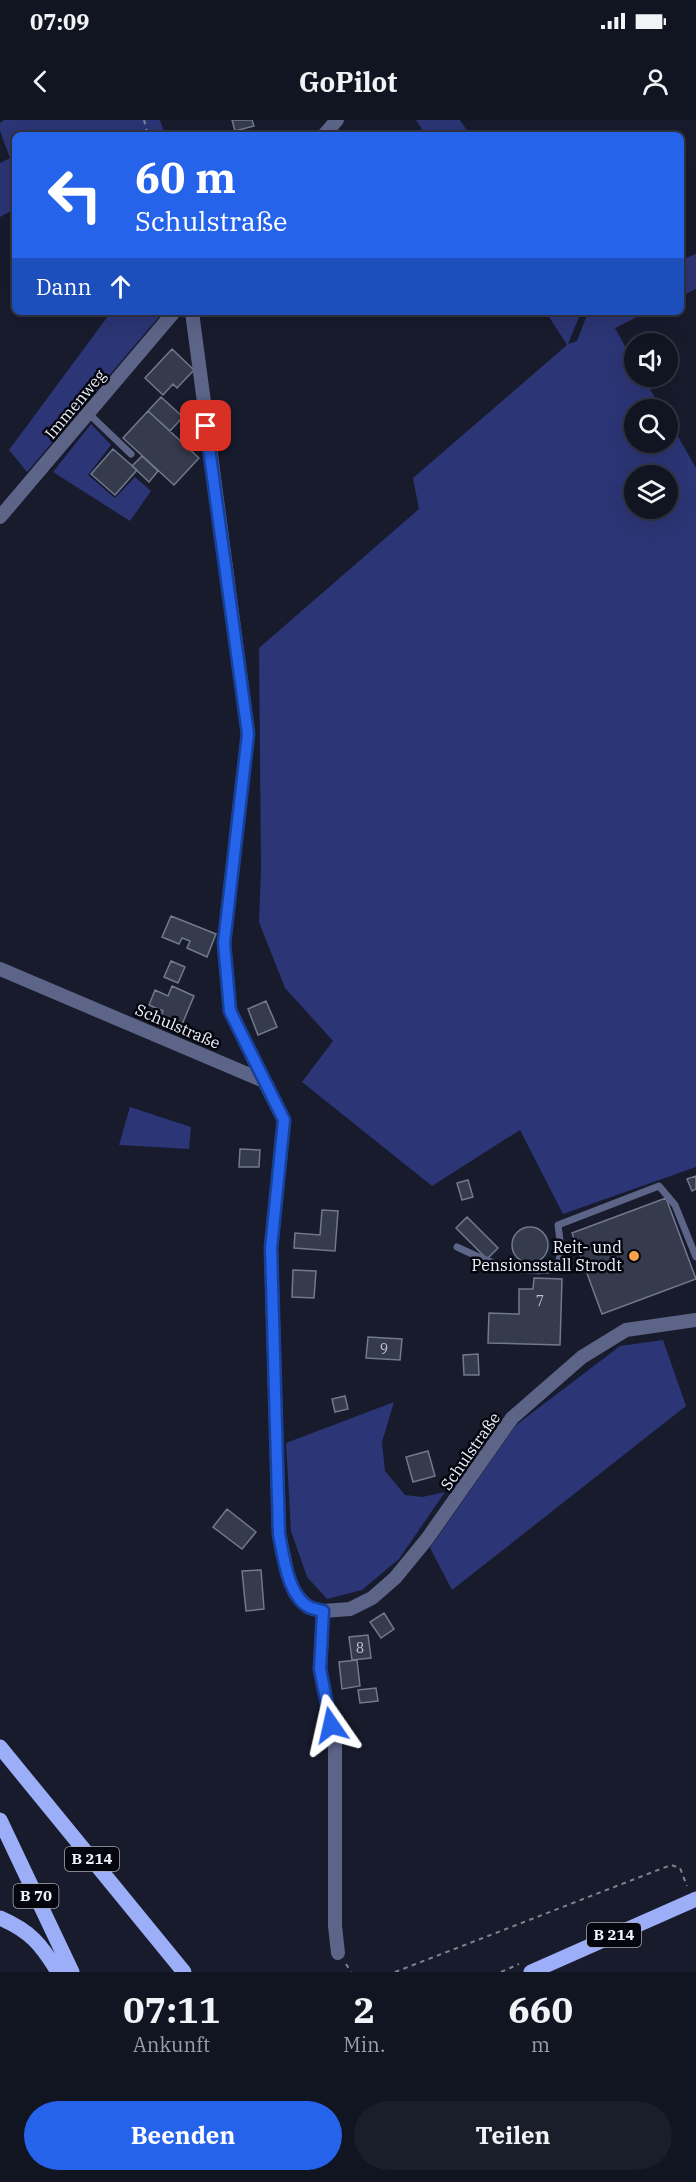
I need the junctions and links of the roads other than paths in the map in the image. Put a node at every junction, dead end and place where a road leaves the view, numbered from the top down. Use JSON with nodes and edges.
{"nodes":[{"id":1,"x":337,"y":120,"type":"edge"},
{"id":2,"x":327,"y":132,"type":"edge"},
{"id":3,"x":171,"y":315,"type":"edge"},
{"id":4,"x":192,"y":315,"type":"edge"},
{"id":5,"x":88,"y":413,"type":"junction"},
{"id":6,"x":130,"y":454,"type":"dead end"},
{"id":7,"x":0,"y":517,"type":"edge"},
{"id":8,"x":0,"y":969,"type":"edge"},
{"id":9,"x":264,"y":1081,"type":"junction"},
{"id":10,"x":457,"y":1247,"type":"dead end"},
{"id":11,"x":696,"y":1257,"type":"edge"},
{"id":12,"x":696,"y":1320,"type":"edge"},
{"id":13,"x":323,"y":1611,"type":"junction"},
{"id":14,"x":0,"y":1747,"type":"edge"},
{"id":15,"x":0,"y":1820,"type":"edge"},
{"id":16,"x":692,"y":1893,"type":"edge"},
{"id":17,"x":0,"y":1918,"type":"edge"},
{"id":18,"x":338,"y":1953,"type":"dead end"},
{"id":19,"x":58,"y":1972,"type":"edge"},
{"id":20,"x":72,"y":1972,"type":"edge"},
{"id":21,"x":184,"y":1972,"type":"edge"},
{"id":22,"x":531,"y":1972,"type":"edge"}],
"edges":[{"from":1,"to":2,"type":"street"},
{"from":3,"to":5,"type":"street","name":"Immenweg"},
{"from":4,"to":9,"type":"street"},
{"from":5,"to":6,"type":"lane"},
{"from":5,"to":7,"type":"street","name":"Immenweg"},
{"from":8,"to":9,"type":"street","name":"Schulstraße"},
{"from":9,"to":13,"type":"street"},
{"from":10,"to":11,"type":"lane"},
{"from":12,"to":13,"type":"street","name":"Schulstraße"},
{"from":13,"to":18,"type":"street"},
{"from":14,"to":21,"type":"main road","number":"B 214"},
{"from":15,"to":20,"type":"main road","number":"B 70"},
{"from":16,"to":22,"type":"main road","number":"B 214"},
{"from":17,"to":19,"type":"main road"}]}
